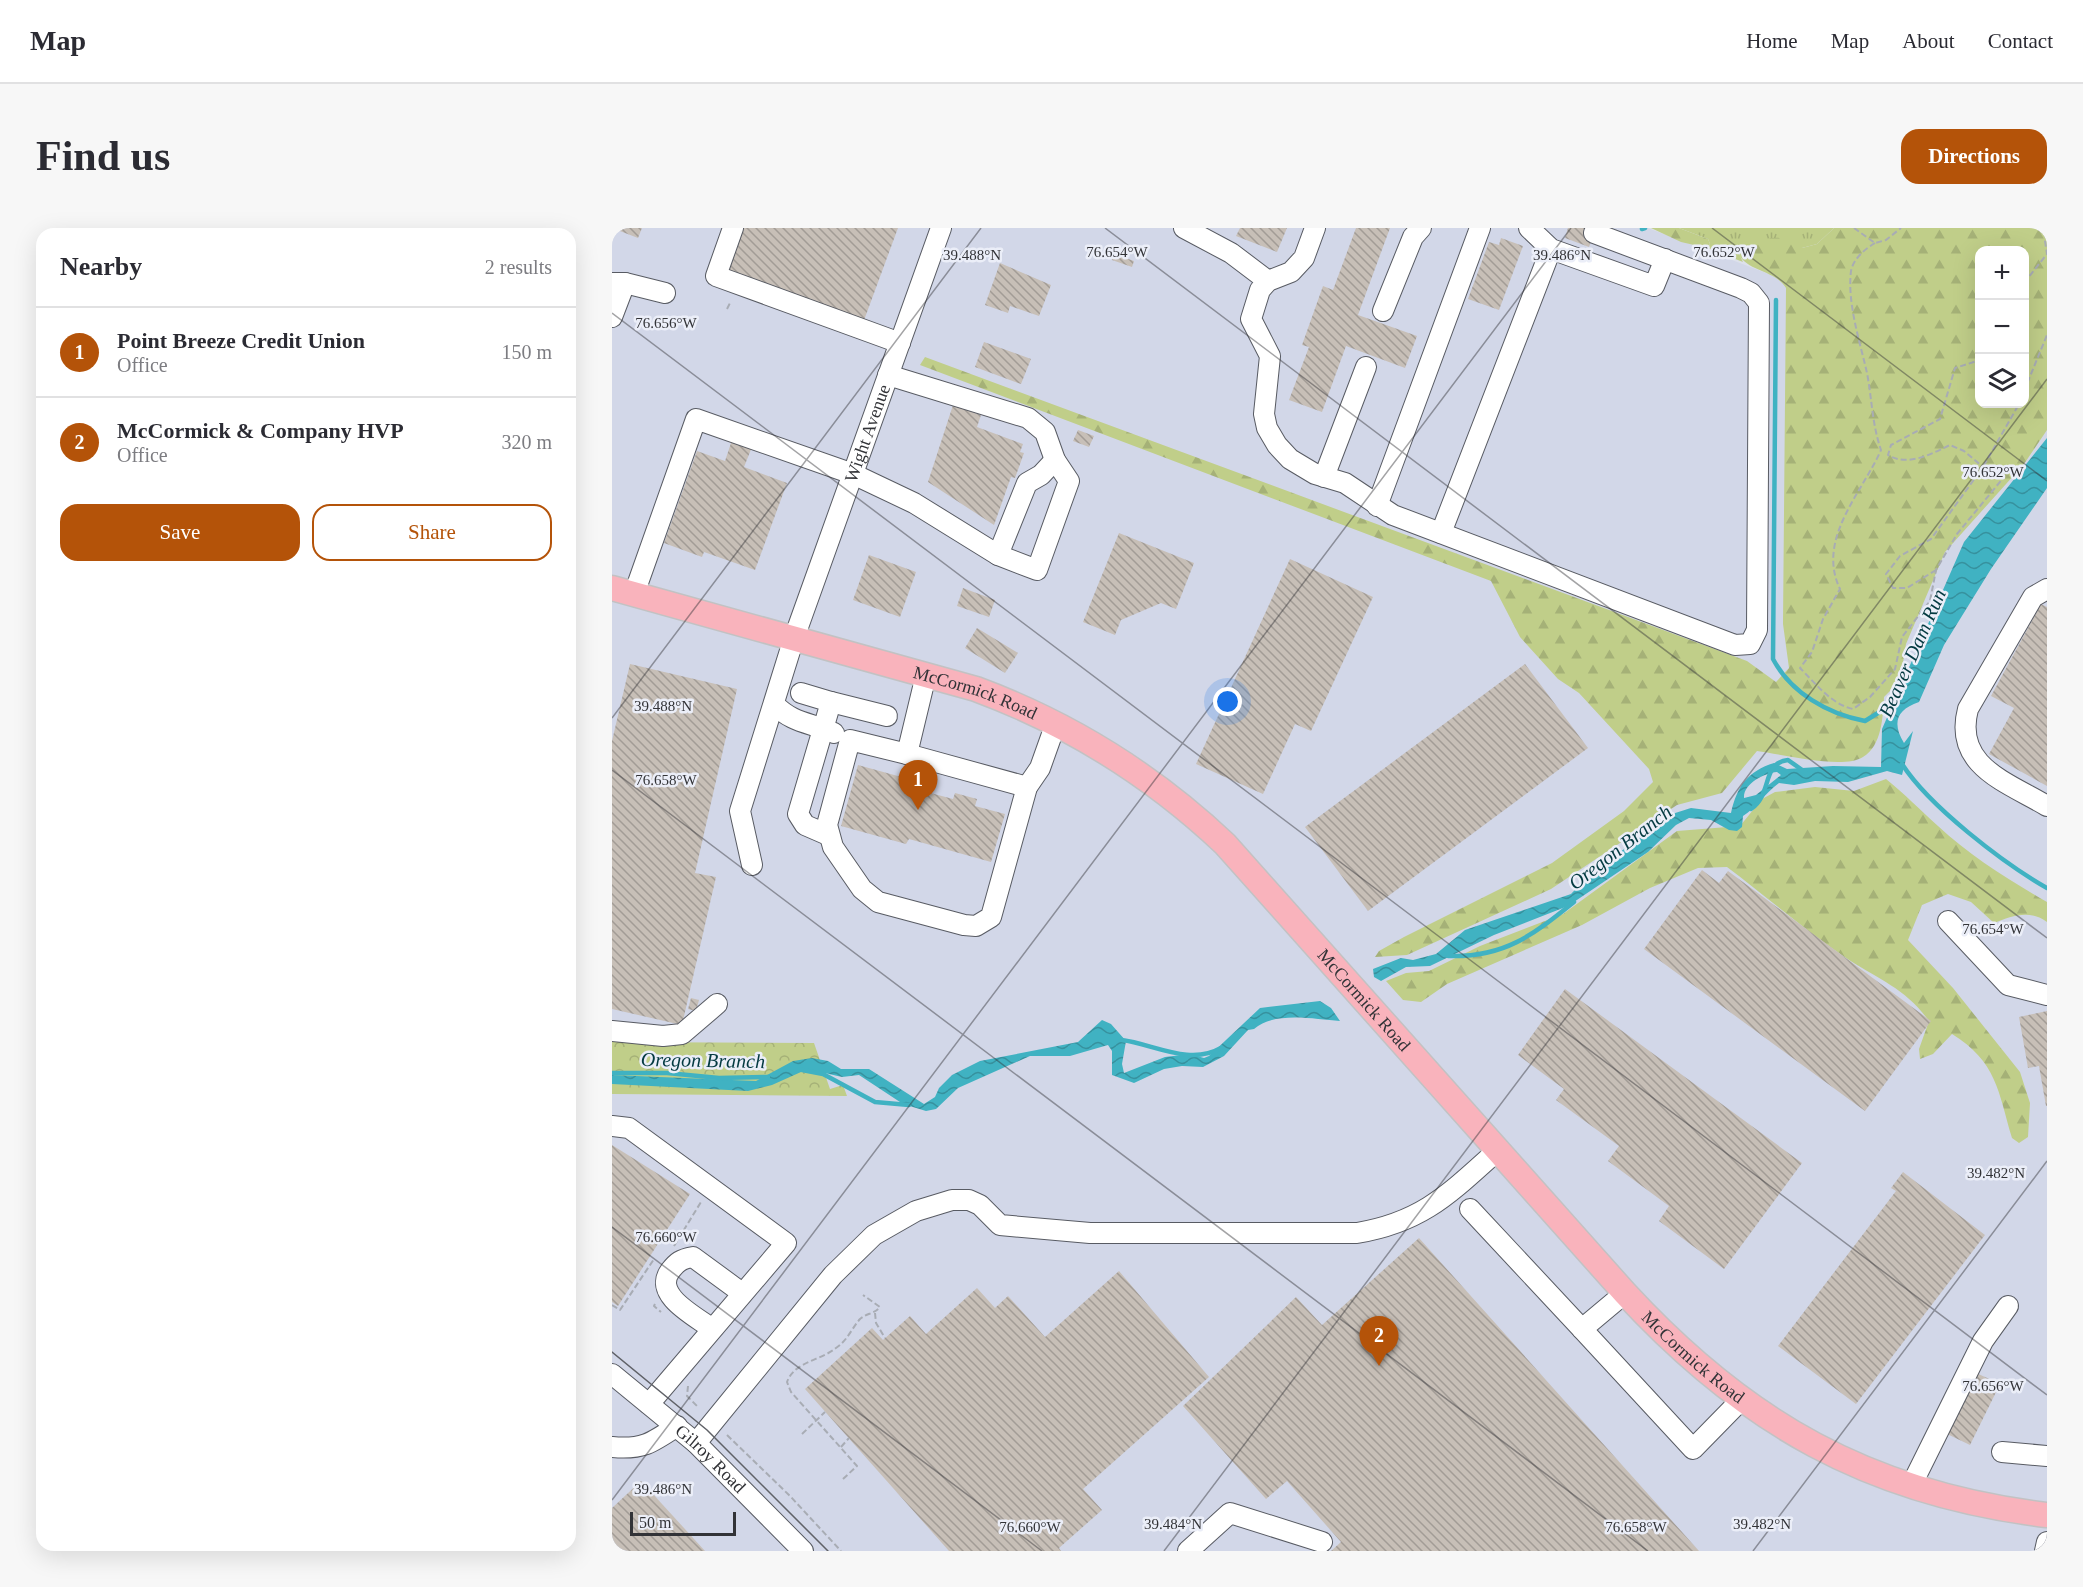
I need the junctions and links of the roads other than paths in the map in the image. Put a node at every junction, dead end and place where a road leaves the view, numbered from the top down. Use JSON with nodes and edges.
{"nodes":[{"id":1,"x":733,"y":228,"type":"edge"},
{"id":2,"x":941,"y":228,"type":"edge"},
{"id":3,"x":1184,"y":228,"type":"edge"},
{"id":4,"x":1315,"y":228,"type":"edge"},
{"id":5,"x":1421,"y":228,"type":"edge"},
{"id":6,"x":1480,"y":228,"type":"edge"},
{"id":7,"x":1529,"y":228,"type":"edge"},
{"id":8,"x":1594,"y":232,"type":"dead end"},
{"id":9,"x":1551,"y":249,"type":"junction"},
{"id":10,"x":1665,"y":259,"type":"junction"},
{"id":11,"x":1268,"y":281,"type":"junction"},
{"id":12,"x":618,"y":283,"type":"edge"},
{"id":13,"x":665,"y":293,"type":"dead end"},
{"id":14,"x":1383,"y":311,"type":"dead end"},
{"id":15,"x":612,"y":317,"type":"edge"},
{"id":16,"x":900,"y":343,"type":"junction"},
{"id":17,"x":1366,"y":367,"type":"dead end"},
{"id":18,"x":888,"y":375,"type":"junction"},
{"id":19,"x":1055,"y":460,"type":"junction"},
{"id":20,"x":853,"y":474,"type":"junction"},
{"id":21,"x":1324,"y":477,"type":"junction"},
{"id":22,"x":1377,"y":506,"type":"junction"},
{"id":23,"x":1441,"y":533,"type":"junction"},
{"id":24,"x":998,"y":555,"type":"junction"},
{"id":25,"x":2047,"y":589,"type":"edge"},
{"id":26,"x":623,"y":591,"type":"edge"},
{"id":27,"x":795,"y":638,"type":"junction"},
{"id":28,"x":926,"y":675,"type":"junction"},
{"id":29,"x":801,"y":693,"type":"dead end"},
{"id":30,"x":831,"y":702,"type":"junction"},
{"id":31,"x":774,"y":704,"type":"junction"},
{"id":32,"x":887,"y":716,"type":"dead end"},
{"id":33,"x":1056,"y":723,"type":"junction"},
{"id":34,"x":913,"y":724,"type":"junction"},
{"id":35,"x":824,"y":729,"type":"junction"},
{"id":36,"x":860,"y":743,"type":"junction"},
{"id":37,"x":907,"y":753,"type":"junction"},
{"id":38,"x":1027,"y":787,"type":"junction"},
{"id":39,"x":2047,"y":806,"type":"edge"},
{"id":40,"x":828,"y":835,"type":"junction"},
{"id":41,"x":752,"y":865,"type":"dead end"},
{"id":42,"x":1948,"y":921,"type":"dead end"},
{"id":43,"x":2047,"y":995,"type":"edge"},
{"id":44,"x":717,"y":1004,"type":"dead end"},
{"id":45,"x":612,"y":1030,"type":"edge"},
{"id":46,"x":612,"y":1126,"type":"edge"},
{"id":47,"x":1498,"y":1150,"type":"junction"},
{"id":48,"x":1470,"y":1209,"type":"dead end"},
{"id":49,"x":742,"y":1293,"type":"junction"},
{"id":50,"x":1625,"y":1293,"type":"junction"},
{"id":51,"x":2008,"y":1306,"type":"dead end"},
{"id":52,"x":711,"y":1328,"type":"junction"},
{"id":53,"x":1582,"y":1329,"type":"junction"},
{"id":54,"x":612,"y":1374,"type":"edge"},
{"id":55,"x":1742,"y":1400,"type":"junction"},
{"id":56,"x":649,"y":1404,"type":"junction"},
{"id":57,"x":676,"y":1426,"type":"junction"},
{"id":58,"x":696,"y":1443,"type":"junction"},
{"id":59,"x":612,"y":1447,"type":"edge"},
{"id":60,"x":2001,"y":1452,"type":"dead end"},
{"id":61,"x":2047,"y":1456,"type":"edge"},
{"id":62,"x":1911,"y":1486,"type":"junction"},
{"id":63,"x":2047,"y":1515,"type":"edge"},
{"id":64,"x":1322,"y":1542,"type":"dead end"},
{"id":65,"x":2047,"y":1542,"type":"edge"},
{"id":66,"x":803,"y":1551,"type":"edge"},
{"id":67,"x":1188,"y":1551,"type":"edge"},
{"id":68,"x":2045,"y":1551,"type":"edge"}],
"edges":[{"from":1,"to":16,"type":"street"},
{"from":2,"to":16,"type":"street","name":"Wight Avenue"},
{"from":3,"to":11,"type":"street"},
{"from":4,"to":11,"type":"street"},
{"from":5,"to":14,"type":"street"},
{"from":6,"to":22,"type":"street"},
{"from":7,"to":9,"type":"street"},
{"from":8,"to":10,"type":"street"},
{"from":9,"to":10,"type":"street"},
{"from":9,"to":23,"type":"street"},
{"from":10,"to":23,"type":"street"},
{"from":11,"to":21,"type":"street"},
{"from":12,"to":13,"type":"street"},
{"from":12,"to":15,"type":"street"},
{"from":16,"to":18,"type":"street","name":"Wight Avenue"},
{"from":17,"to":21,"type":"street"},
{"from":18,"to":19,"type":"street"},
{"from":18,"to":20,"type":"street","name":"Wight Avenue"},
{"from":19,"to":24,"type":"street"},
{"from":19,"to":24,"type":"street"},
{"from":20,"to":24,"type":"street"},
{"from":20,"to":26,"type":"street"},
{"from":20,"to":27,"type":"street","name":"Wight Avenue"},
{"from":21,"to":22,"type":"street"},
{"from":22,"to":23,"type":"street"},
{"from":25,"to":39,"type":"street"},
{"from":26,"to":27,"type":"main road","name":"McCormick Road"},
{"from":27,"to":28,"type":"main road","name":"McCormick Road"},
{"from":27,"to":31,"type":"street","name":"Wight Avenue"},
{"from":28,"to":33,"type":"main road","name":"McCormick Road"},
{"from":28,"to":34,"type":"street"},
{"from":29,"to":30,"type":"street"},
{"from":30,"to":32,"type":"street"},
{"from":30,"to":35,"type":"street"},
{"from":31,"to":35,"type":"street"},
{"from":31,"to":41,"type":"street","name":"Wight Avenue"},
{"from":33,"to":38,"type":"street"},
{"from":33,"to":47,"type":"main road","name":"McCormick Road"},
{"from":34,"to":36,"type":"street"},
{"from":34,"to":37,"type":"street"},
{"from":35,"to":36,"type":"street"},
{"from":35,"to":40,"type":"street"},
{"from":36,"to":37,"type":"street"},
{"from":36,"to":40,"type":"street"},
{"from":37,"to":38,"type":"street"},
{"from":38,"to":40,"type":"street"},
{"from":42,"to":43,"type":"street"},
{"from":44,"to":45,"type":"street"},
{"from":46,"to":49,"type":"street"},
{"from":47,"to":50,"type":"main road","name":"McCormick Road"},
{"from":47,"to":58,"type":"street"},
{"from":48,"to":53,"type":"street"},
{"from":49,"to":52,"type":"street"},
{"from":49,"to":52,"type":"street"},
{"from":50,"to":53,"type":"street"},
{"from":50,"to":55,"type":"main road","name":"McCormick Road"},
{"from":51,"to":62,"type":"street"},
{"from":52,"to":56,"type":"street"},
{"from":53,"to":55,"type":"street"},
{"from":54,"to":56,"type":"street","name":"Gilroy Road"},
{"from":55,"to":62,"type":"main road","name":"McCormick Road"},
{"from":56,"to":57,"type":"street","name":"Gilroy Road"},
{"from":57,"to":58,"type":"street","name":"Gilroy Road"},
{"from":57,"to":59,"type":"street"},
{"from":58,"to":66,"type":"street","name":"Gilroy Road"},
{"from":60,"to":61,"type":"street"},
{"from":62,"to":63,"type":"main road","name":"McCormick Road"},
{"from":64,"to":67,"type":"street"},
{"from":65,"to":68,"type":"street"}]}
